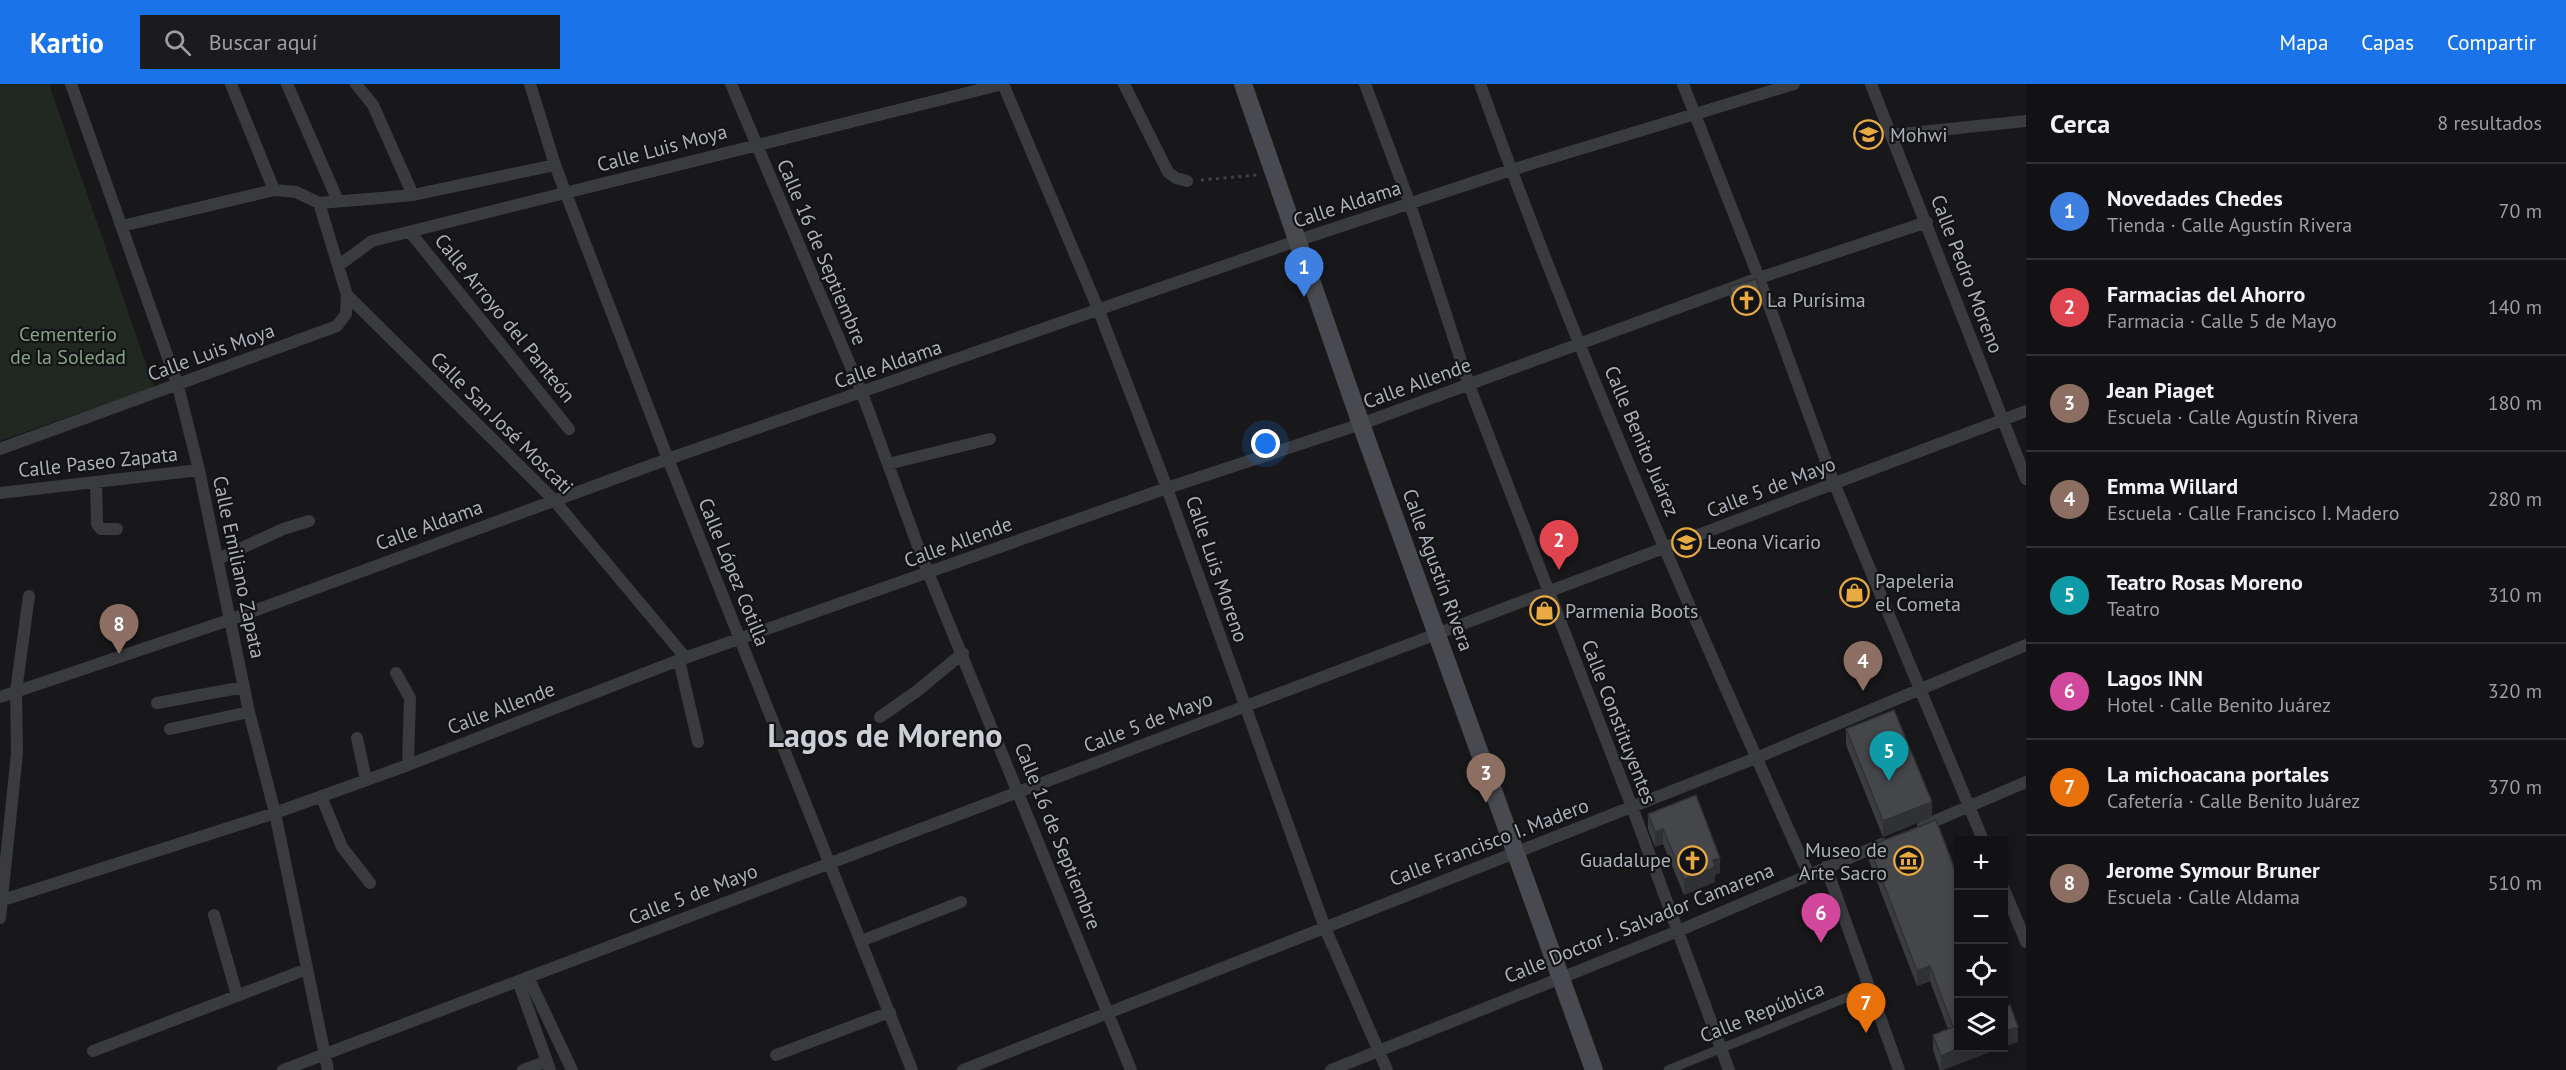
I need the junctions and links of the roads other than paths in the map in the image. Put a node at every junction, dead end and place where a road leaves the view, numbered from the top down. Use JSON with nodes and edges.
{"nodes":[{"id":1,"x":71,"y":84,"type":"edge"},
{"id":2,"x":231,"y":84,"type":"edge"},
{"id":3,"x":287,"y":84,"type":"edge"},
{"id":4,"x":356,"y":84,"type":"edge"},
{"id":5,"x":530,"y":84,"type":"edge"},
{"id":6,"x":731,"y":84,"type":"edge"},
{"id":7,"x":1003,"y":84,"type":"edge"},
{"id":8,"x":1124,"y":84,"type":"edge"},
{"id":9,"x":1244,"y":84,"type":"edge"},
{"id":10,"x":1365,"y":84,"type":"edge"},
{"id":11,"x":1480,"y":84,"type":"edge"},
{"id":12,"x":1683,"y":84,"type":"edge"},
{"id":13,"x":1794,"y":84,"type":"edge"},
{"id":14,"x":1871,"y":84,"type":"edge"},
{"id":15,"x":1695,"y":114,"type":"junction"},
{"id":16,"x":2026,"y":121,"type":"edge"},
{"id":17,"x":1892,"y":135,"type":"junction"},
{"id":18,"x":755,"y":145,"type":"junction"},
{"id":19,"x":555,"y":165,"type":"junction"},
{"id":20,"x":1511,"y":170,"type":"junction"},
{"id":21,"x":1186,"y":182,"type":"road end"},
{"id":22,"x":274,"y":190,"type":"junction"},
{"id":23,"x":567,"y":193,"type":"junction"},
{"id":24,"x":413,"y":195,"type":"junction"},
{"id":25,"x":338,"y":201,"type":"junction"},
{"id":26,"x":319,"y":203,"type":"junction"},
{"id":27,"x":1410,"y":204,"type":"junction"},
{"id":28,"x":1927,"y":222,"type":"junction"},
{"id":29,"x":123,"y":226,"type":"junction"},
{"id":30,"x":410,"y":232,"type":"junction"},
{"id":31,"x":1296,"y":241,"type":"junction"},
{"id":32,"x":338,"y":266,"type":"junction"},
{"id":33,"x":1759,"y":278,"type":"junction"},
{"id":34,"x":347,"y":296,"type":"junction"},
{"id":35,"x":1099,"y":311,"type":"junction"},
{"id":36,"x":1580,"y":343,"type":"junction"},
{"id":37,"x":1469,"y":385,"type":"junction"},
{"id":38,"x":178,"y":386,"type":"junction"},
{"id":39,"x":862,"y":393,"type":"junction"},
{"id":40,"x":2026,"y":411,"type":"edge"},
{"id":41,"x":2001,"y":420,"type":"junction"},
{"id":42,"x":1361,"y":424,"type":"junction"},
{"id":43,"x":569,"y":429,"type":"dead end"},
{"id":44,"x":990,"y":439,"type":"dead end"},
{"id":45,"x":0,"y":449,"type":"edge"},
{"id":46,"x":668,"y":459,"type":"junction"},
{"id":47,"x":888,"y":464,"type":"junction"},
{"id":48,"x":199,"y":470,"type":"junction"},
{"id":49,"x":2026,"y":478,"type":"edge"},
{"id":50,"x":96,"y":483,"type":"junction"},
{"id":51,"x":1834,"y":483,"type":"junction"},
{"id":52,"x":1167,"y":488,"type":"junction"},
{"id":53,"x":0,"y":492,"type":"edge"},
{"id":54,"x":553,"y":499,"type":"junction"},
{"id":55,"x":309,"y":521,"type":"dead end"},
{"id":56,"x":117,"y":529,"type":"dead end"},
{"id":57,"x":1665,"y":548,"type":"junction"},
{"id":58,"x":218,"y":559,"type":"junction"},
{"id":59,"x":929,"y":574,"type":"junction"},
{"id":60,"x":1547,"y":592,"type":"junction"},
{"id":61,"x":29,"y":596,"type":"dead end"},
{"id":62,"x":229,"y":620,"type":"junction"},
{"id":63,"x":1437,"y":634,"type":"junction"},
{"id":64,"x":740,"y":638,"type":"junction"},
{"id":65,"x":2026,"y":645,"type":"edge"},
{"id":66,"x":963,"y":653,"type":"junction"},
{"id":67,"x":682,"y":658,"type":"junction"},
{"id":68,"x":396,"y":673,"type":"dead end"},
{"id":69,"x":244,"y":687,"type":"junction"},
{"id":70,"x":1919,"y":689,"type":"junction"},
{"id":71,"x":16,"y":691,"type":"junction"},
{"id":72,"x":0,"y":697,"type":"edge"},
{"id":73,"x":157,"y":703,"type":"dead end"},
{"id":74,"x":1244,"y":706,"type":"junction"},
{"id":75,"x":249,"y":712,"type":"junction"},
{"id":76,"x":880,"y":717,"type":"dead end"},
{"id":77,"x":170,"y":729,"type":"dead end"},
{"id":78,"x":357,"y":738,"type":"dead end"},
{"id":79,"x":698,"y":742,"type":"dead end"},
{"id":80,"x":1756,"y":758,"type":"junction"},
{"id":81,"x":408,"y":765,"type":"junction"},
{"id":82,"x":366,"y":780,"type":"junction"},
{"id":83,"x":2026,"y":783,"type":"edge"},
{"id":84,"x":1019,"y":792,"type":"junction"},
{"id":85,"x":321,"y":796,"type":"junction"},
{"id":86,"x":1632,"y":807,"type":"junction"},
{"id":87,"x":1968,"y":807,"type":"junction"},
{"id":88,"x":275,"y":813,"type":"junction"},
{"id":89,"x":1914,"y":830,"type":"edge"},
{"id":90,"x":1981,"y":836,"type":"edge"},
{"id":91,"x":1892,"y":839,"type":"edge"},
{"id":92,"x":1516,"y":852,"type":"junction"},
{"id":93,"x":831,"y":863,"type":"junction"},
{"id":94,"x":1826,"y":867,"type":"junction"},
{"id":95,"x":1809,"y":875,"type":"junction"},
{"id":96,"x":370,"y":883,"type":"dead end"},
{"id":97,"x":2005,"y":890,"type":"edge"},
{"id":98,"x":3,"y":900,"type":"junction"},
{"id":99,"x":962,"y":902,"type":"dead end"},
{"id":100,"x":214,"y":915,"type":"dead end"},
{"id":101,"x":0,"y":918,"type":"edge"},
{"id":102,"x":2023,"y":927,"type":"edge"},
{"id":103,"x":1325,"y":928,"type":"junction"},
{"id":104,"x":1678,"y":931,"type":"junction"},
{"id":105,"x":861,"y":941,"type":"junction"},
{"id":106,"x":2026,"y":942,"type":"edge"},
{"id":107,"x":307,"y":969,"type":"junction"},
{"id":108,"x":1562,"y":976,"type":"junction"},
{"id":109,"x":523,"y":979,"type":"junction"},
{"id":110,"x":1870,"y":988,"type":"junction"},
{"id":111,"x":237,"y":995,"type":"junction"},
{"id":112,"x":890,"y":1012,"type":"junction"},
{"id":113,"x":1108,"y":1014,"type":"junction"},
{"id":114,"x":1721,"y":1048,"type":"junction"},
{"id":115,"x":1380,"y":1049,"type":"junction"},
{"id":116,"x":93,"y":1051,"type":"dead end"},
{"id":117,"x":324,"y":1054,"type":"junction"},
{"id":118,"x":776,"y":1055,"type":"dead end"},
{"id":119,"x":549,"y":1066,"type":"edge"},
{"id":120,"x":283,"y":1070,"type":"edge"},
{"id":121,"x":328,"y":1070,"type":"edge"},
{"id":122,"x":523,"y":1070,"type":"edge"},
{"id":123,"x":572,"y":1070,"type":"edge"},
{"id":124,"x":912,"y":1070,"type":"edge"},
{"id":125,"x":963,"y":1070,"type":"edge"},
{"id":126,"x":1131,"y":1070,"type":"edge"},
{"id":127,"x":1331,"y":1070,"type":"edge"},
{"id":128,"x":1387,"y":1070,"type":"edge"},
{"id":129,"x":1594,"y":1070,"type":"edge"},
{"id":130,"x":1668,"y":1070,"type":"edge"},
{"id":131,"x":1729,"y":1070,"type":"edge"},
{"id":132,"x":1899,"y":1070,"type":"edge"}],
"edges":[{"from":1,"to":29,"type":"street","name":"Calle Emiliano Zapata"},
{"from":2,"to":22,"type":"street"},
{"from":3,"to":25,"type":"street"},
{"from":4,"to":24,"type":"street"},
{"from":5,"to":19,"type":"street","name":"Calle López Cotilla"},
{"from":6,"to":18,"type":"street","name":"Calle 16 de Septiembre"},
{"from":7,"to":18,"type":"street","name":"Calle Luis Moya"},
{"from":7,"to":35,"type":"street","name":"Calle Luis Moreno"},
{"from":8,"to":21,"type":"street"},
{"from":9,"to":31,"type":"main road","name":"Calle Agustín Rivera"},
{"from":10,"to":27,"type":"street","name":"Calle Constituyentes"},
{"from":11,"to":20,"type":"street","name":"Calle Benito Juárez"},
{"from":12,"to":15,"type":"street"},
{"from":13,"to":15,"type":"street","name":"Calle Aldama"},
{"from":14,"to":17,"type":"street","name":"Calle Pedro Moreno"},
{"from":15,"to":20,"type":"street","name":"Calle Aldama"},
{"from":15,"to":33,"type":"street"},
{"from":16,"to":17,"type":"street"},
{"from":17,"to":28,"type":"street","name":"Calle Pedro Moreno"},
{"from":18,"to":23,"type":"street","name":"Calle Luis Moya"},
{"from":18,"to":39,"type":"street","name":"Calle 16 de Septiembre"},
{"from":19,"to":23,"type":"street","name":"Calle López Cotilla"},
{"from":19,"to":24,"type":"street"},
{"from":20,"to":27,"type":"street","name":"Calle Aldama"},
{"from":20,"to":36,"type":"street","name":"Calle Benito Juárez"},
{"from":22,"to":26,"type":"street"},
{"from":22,"to":29,"type":"street"},
{"from":23,"to":30,"type":"street","name":"Calle Luis Moya"},
{"from":23,"to":46,"type":"street","name":"Calle López Cotilla"},
{"from":24,"to":25,"type":"street"},
{"from":25,"to":26,"type":"street"},
{"from":26,"to":32,"type":"street","name":"Calle San José Moscati"},
{"from":27,"to":31,"type":"street","name":"Calle Aldama"},
{"from":27,"to":37,"type":"street","name":"Calle Constituyentes"},
{"from":28,"to":33,"type":"street","name":"Calle Allende"},
{"from":28,"to":41,"type":"street","name":"Calle Pedro Moreno"},
{"from":29,"to":38,"type":"street","name":"Calle Emiliano Zapata"},
{"from":30,"to":32,"type":"street","name":"Calle Luis Moya"},
{"from":30,"to":43,"type":"street","name":"Calle Arroyo del Panteón"},
{"from":31,"to":35,"type":"street","name":"Calle Aldama"},
{"from":31,"to":42,"type":"main road","name":"Calle Agustín Rivera"},
{"from":32,"to":34,"type":"street","name":"Calle San José Moscati"},
{"from":33,"to":36,"type":"street","name":"Calle Allende"},
{"from":33,"to":51,"type":"street"},
{"from":34,"to":38,"type":"street","name":"Calle Luis Moya"},
{"from":34,"to":54,"type":"street","name":"Calle San José Moscati"},
{"from":35,"to":39,"type":"street","name":"Calle Aldama"},
{"from":35,"to":52,"type":"street","name":"Calle Luis Moreno"},
{"from":36,"to":37,"type":"street","name":"Calle Allende"},
{"from":36,"to":57,"type":"street","name":"Calle Benito Juárez"},
{"from":37,"to":42,"type":"street","name":"Calle Allende"},
{"from":37,"to":60,"type":"street","name":"Calle Constituyentes"},
{"from":38,"to":45,"type":"street","name":"Calle Luis Moya"},
{"from":38,"to":48,"type":"street","name":"Calle Emiliano Zapata"},
{"from":39,"to":46,"type":"street","name":"Calle Aldama"},
{"from":39,"to":47,"type":"street","name":"Calle 16 de Septiembre"},
{"from":40,"to":41,"type":"street","name":"Calle 5 de Mayo"},
{"from":41,"to":49,"type":"street","name":"Calle Pedro Moreno"},
{"from":41,"to":51,"type":"street","name":"Calle 5 de Mayo"},
{"from":42,"to":52,"type":"street","name":"Calle Allende"},
{"from":42,"to":63,"type":"main road","name":"Calle Agustín Rivera"},
{"from":44,"to":47,"type":"street"},
{"from":46,"to":54,"type":"street","name":"Calle Aldama"},
{"from":46,"to":64,"type":"street","name":"Calle López Cotilla"},
{"from":47,"to":59,"type":"street","name":"Calle 16 de Septiembre"},
{"from":48,"to":50,"type":"street","name":"Calle Paseo Zapata"},
{"from":48,"to":58,"type":"street","name":"Calle Emiliano Zapata"},
{"from":50,"to":53,"type":"street","name":"Calle Paseo Zapata"},
{"from":50,"to":56,"type":"street"},
{"from":51,"to":57,"type":"street","name":"Calle 5 de Mayo"},
{"from":51,"to":70,"type":"street"},
{"from":52,"to":59,"type":"street","name":"Calle Allende"},
{"from":52,"to":74,"type":"street","name":"Calle Luis Moreno"},
{"from":54,"to":62,"type":"street","name":"Calle Aldama"},
{"from":54,"to":67,"type":"street","name":"Calle San José Moscati"},
{"from":55,"to":58,"type":"street"},
{"from":57,"to":60,"type":"street","name":"Calle 5 de Mayo"},
{"from":57,"to":80,"type":"street","name":"Calle Benito Juárez"},
{"from":58,"to":62,"type":"street","name":"Calle Emiliano Zapata"},
{"from":59,"to":64,"type":"street","name":"Calle Allende"},
{"from":59,"to":66,"type":"street","name":"Calle 16 de Septiembre"},
{"from":60,"to":63,"type":"street","name":"Calle 5 de Mayo"},
{"from":60,"to":86,"type":"street","name":"Calle Constituyentes"},
{"from":61,"to":71,"type":"street"},
{"from":62,"to":69,"type":"street","name":"Calle Emiliano Zapata"},
{"from":62,"to":71,"type":"street","name":"Calle Aldama"},
{"from":63,"to":74,"type":"street","name":"Calle 5 de Mayo"},
{"from":63,"to":92,"type":"main road","name":"Calle Agustín Rivera"},
{"from":64,"to":67,"type":"street","name":"Calle Allende"},
{"from":64,"to":93,"type":"street","name":"Calle López Cotilla"},
{"from":65,"to":70,"type":"street","name":"Calle Francisco I. Madero"},
{"from":66,"to":76,"type":"street"},
{"from":66,"to":84,"type":"street","name":"Calle 16 de Septiembre"},
{"from":67,"to":79,"type":"street"},
{"from":67,"to":81,"type":"street","name":"Calle Allende"},
{"from":68,"to":81,"type":"street"},
{"from":69,"to":73,"type":"street"},
{"from":69,"to":75,"type":"street","name":"Calle Emiliano Zapata"},
{"from":70,"to":80,"type":"street","name":"Calle Francisco I. Madero"},
{"from":70,"to":87,"type":"street"},
{"from":71,"to":72,"type":"street","name":"Calle Aldama"},
{"from":71,"to":98,"type":"street"},
{"from":74,"to":84,"type":"street","name":"Calle 5 de Mayo"},
{"from":74,"to":103,"type":"street","name":"Calle Luis Moreno"},
{"from":75,"to":77,"type":"street"},
{"from":75,"to":88,"type":"street","name":"Calle Emiliano Zapata"},
{"from":78,"to":82,"type":"street"},
{"from":80,"to":86,"type":"street","name":"Calle Francisco I. Madero"},
{"from":80,"to":95,"type":"street","name":"Calle Benito Juárez"},
{"from":81,"to":82,"type":"street","name":"Calle Allende"},
{"from":82,"to":85,"type":"street","name":"Calle Allende"},
{"from":83,"to":87,"type":"street"},
{"from":84,"to":93,"type":"street","name":"Calle 5 de Mayo"},
{"from":84,"to":113,"type":"street","name":"Calle 16 de Septiembre"},
{"from":85,"to":88,"type":"street","name":"Calle Allende"},
{"from":85,"to":96,"type":"street"},
{"from":86,"to":92,"type":"street","name":"Calle Francisco I. Madero"},
{"from":86,"to":104,"type":"street","name":"Calle Constituyentes"},
{"from":87,"to":89,"type":"street"},
{"from":87,"to":90,"type":"street"},
{"from":88,"to":98,"type":"street","name":"Calle Allende"},
{"from":88,"to":107,"type":"street","name":"Calle Emiliano Zapata"},
{"from":91,"to":94,"type":"street","name":"Calle Doctor J. Salvador Camarena"},
{"from":92,"to":103,"type":"street","name":"Calle Francisco I. Madero"},
{"from":92,"to":108,"type":"main road","name":"Calle Agustín Rivera"},
{"from":93,"to":105,"type":"street","name":"Calle López Cotilla"},
{"from":93,"to":109,"type":"street","name":"Calle 5 de Mayo"},
{"from":94,"to":95,"type":"street","name":"Calle Doctor J. Salvador Camarena"},
{"from":94,"to":110,"type":"street"},
{"from":95,"to":104,"type":"street","name":"Calle Doctor J. Salvador Camarena"},
{"from":97,"to":102,"type":"street"},
{"from":98,"to":101,"type":"street"},
{"from":99,"to":105,"type":"street"},
{"from":100,"to":111,"type":"street"},
{"from":102,"to":106,"type":"street"},
{"from":103,"to":113,"type":"street","name":"Calle Francisco I. Madero"},
{"from":103,"to":115,"type":"street","name":"Calle Luis Moreno"},
{"from":104,"to":108,"type":"street","name":"Calle Doctor J. Salvador Camarena"},
{"from":104,"to":114,"type":"street","name":"Calle Constituyentes"},
{"from":105,"to":112,"type":"street","name":"Calle López Cotilla"},
{"from":107,"to":111,"type":"street"},
{"from":107,"to":117,"type":"street","name":"Calle Emiliano Zapata"},
{"from":108,"to":115,"type":"street","name":"Calle Doctor J. Salvador Camarena"},
{"from":108,"to":129,"type":"main road","name":"Calle Agustín Rivera"},
{"from":109,"to":117,"type":"street","name":"Calle 5 de Mayo"},
{"from":109,"to":119,"type":"street"},
{"from":109,"to":123,"type":"street"},
{"from":110,"to":114,"type":"street","name":"Calle República"},
{"from":110,"to":132,"type":"street"},
{"from":111,"to":116,"type":"street"},
{"from":112,"to":118,"type":"street"},
{"from":112,"to":124,"type":"street","name":"Calle López Cotilla"},
{"from":113,"to":125,"type":"street","name":"Calle Francisco I. Madero"},
{"from":113,"to":126,"type":"street","name":"Calle 16 de Septiembre"},
{"from":114,"to":130,"type":"street","name":"Calle República"},
{"from":114,"to":131,"type":"street","name":"Calle Constituyentes"},
{"from":115,"to":127,"type":"street","name":"Calle Doctor J. Salvador Camarena"},
{"from":115,"to":128,"type":"street","name":"Calle Luis Moreno"},
{"from":117,"to":120,"type":"street","name":"Calle 5 de Mayo"},
{"from":117,"to":121,"type":"street","name":"Calle Emiliano Zapata"},
{"from":119,"to":122,"type":"street"}]}
